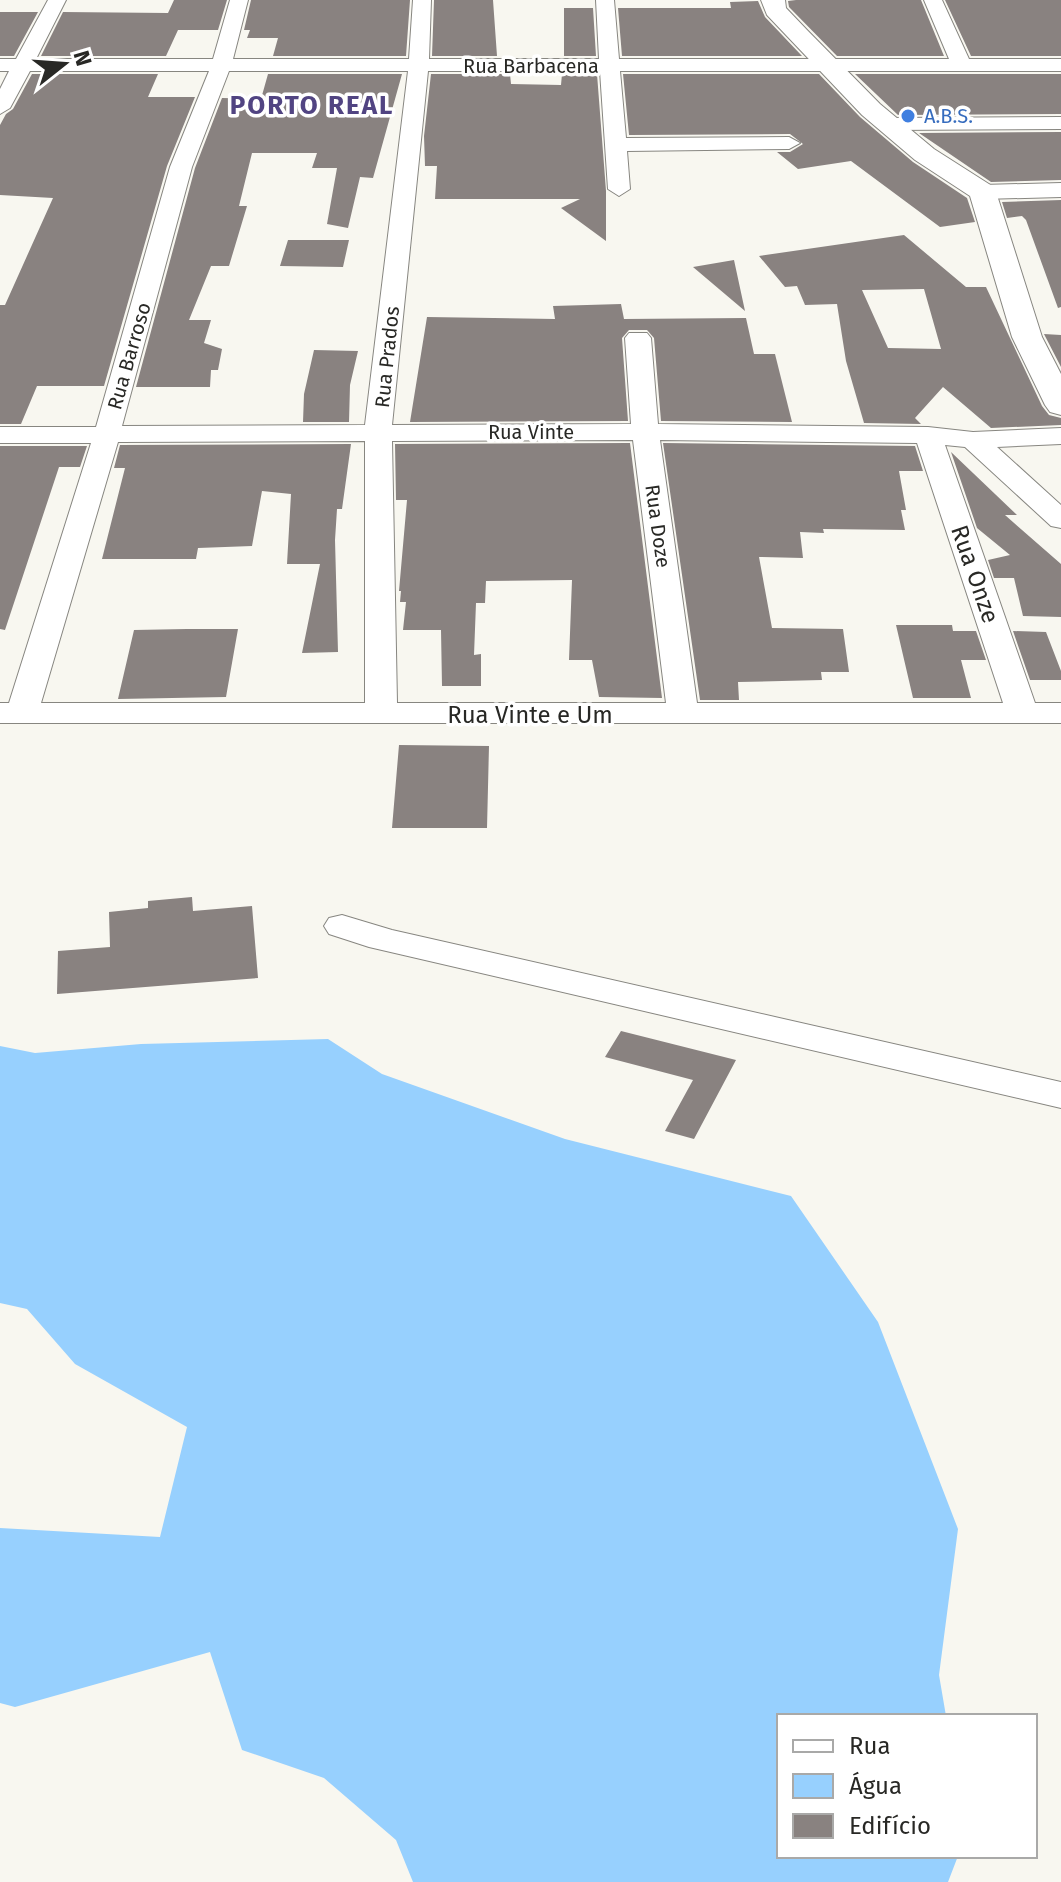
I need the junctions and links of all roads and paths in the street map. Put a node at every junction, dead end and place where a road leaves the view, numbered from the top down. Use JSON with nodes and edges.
{"nodes":[{"id":1,"x":57,"y":0,"type":"edge"},
{"id":2,"x":239,"y":0,"type":"edge"},
{"id":3,"x":422,"y":0,"type":"edge"},
{"id":4,"x":605,"y":0,"type":"edge"},
{"id":5,"x":773,"y":0,"type":"edge"},
{"id":6,"x":933,"y":0,"type":"edge"},
{"id":7,"x":0,"y":65,"type":"edge"},
{"id":8,"x":21,"y":65,"type":"junction"},
{"id":9,"x":419,"y":65,"type":"junction"},
{"id":10,"x":824,"y":65,"type":"junction"},
{"id":11,"x":1061,"y":65,"type":"edge"},
{"id":12,"x":221,"y":66,"type":"junction"},
{"id":13,"x":610,"y":66,"type":"junction"},
{"id":14,"x":962,"y":66,"type":"junction"},
{"id":15,"x":0,"y":108,"type":"edge"},
{"id":16,"x":1061,"y":123,"type":"edge"},
{"id":17,"x":888,"y":124,"type":"junction"},
{"id":18,"x":789,"y":143,"type":"dead end"},
{"id":19,"x":615,"y":145,"type":"junction"},
{"id":20,"x":619,"y":189,"type":"dead end"},
{"id":21,"x":1061,"y":190,"type":"edge"},
{"id":22,"x":982,"y":192,"type":"junction"},
{"id":23,"x":638,"y":338,"type":"dead end"},
{"id":24,"x":1061,"y":405,"type":"edge"},
{"id":25,"x":378,"y":432,"type":"junction"},
{"id":26,"x":645,"y":432,"type":"junction"},
{"id":27,"x":107,"y":434,"type":"junction"},
{"id":28,"x":0,"y":435,"type":"edge"},
{"id":29,"x":928,"y":435,"type":"junction"},
{"id":30,"x":1061,"y":436,"type":"edge"},
{"id":31,"x":973,"y":440,"type":"junction"},
{"id":32,"x":1061,"y":520,"type":"edge"},
{"id":33,"x":11,"y":713,"type":"edge"},
{"id":34,"x":1022,"y":713,"type":"junction"},
{"id":35,"x":1061,"y":713,"type":"edge"},
{"id":36,"x":683,"y":714,"type":"junction"},
{"id":37,"x":381,"y":715,"type":"junction"},
{"id":38,"x":342,"y":926,"type":"dead end"},
{"id":39,"x":1061,"y":1095,"type":"edge"}],
"edges":[{"from":1,"to":8,"type":"street"},
{"from":2,"to":12,"type":"street","name":"Rua Barroso"},
{"from":3,"to":9,"type":"street","name":"Rua Prados"},
{"from":4,"to":13,"type":"street"},
{"from":5,"to":10,"type":"main road"},
{"from":6,"to":14,"type":"street"},
{"from":7,"to":8,"type":"street","name":"Rua Barbacena"},
{"from":8,"to":12,"type":"street","name":"Rua Barbacena"},
{"from":8,"to":15,"type":"street"},
{"from":9,"to":12,"type":"street","name":"Rua Barbacena"},
{"from":9,"to":13,"type":"street","name":"Rua Barbacena"},
{"from":9,"to":25,"type":"street","name":"Rua Prados"},
{"from":10,"to":13,"type":"street","name":"Rua Barbacena"},
{"from":10,"to":14,"type":"street","name":"Rua Barbacena"},
{"from":10,"to":17,"type":"main road"},
{"from":11,"to":14,"type":"street","name":"Rua Barbacena"},
{"from":12,"to":27,"type":"street","name":"Rua Barroso"},
{"from":13,"to":19,"type":"street"},
{"from":16,"to":17,"type":"street"},
{"from":17,"to":22,"type":"main road"},
{"from":18,"to":19,"type":"street"},
{"from":19,"to":20,"type":"street"},
{"from":21,"to":22,"type":"street"},
{"from":22,"to":24,"type":"main road"},
{"from":23,"to":26,"type":"street","name":"Rua Doze"},
{"from":25,"to":26,"type":"street","name":"Rua Vinte"},
{"from":25,"to":27,"type":"street","name":"Rua Vinte"},
{"from":25,"to":37,"type":"street","name":"Rua Prados"},
{"from":26,"to":29,"type":"street","name":"Rua Vinte"},
{"from":26,"to":36,"type":"street","name":"Rua Doze"},
{"from":27,"to":28,"type":"street","name":"Rua Vinte"},
{"from":27,"to":33,"type":"street","name":"Rua Barroso"},
{"from":29,"to":31,"type":"street","name":"Rua Vinte"},
{"from":29,"to":34,"type":"street","name":"Rua Onze"},
{"from":30,"to":31,"type":"street","name":"Rua Vinte"},
{"from":31,"to":32,"type":"street"},
{"from":33,"to":37,"type":"street","name":"Rua Vinte e Um"},
{"from":34,"to":35,"type":"street","name":"Rua Vinte e Um"},
{"from":34,"to":36,"type":"street","name":"Rua Vinte e Um"},
{"from":36,"to":37,"type":"street","name":"Rua Vinte e Um"},
{"from":38,"to":39,"type":"street"}]}
